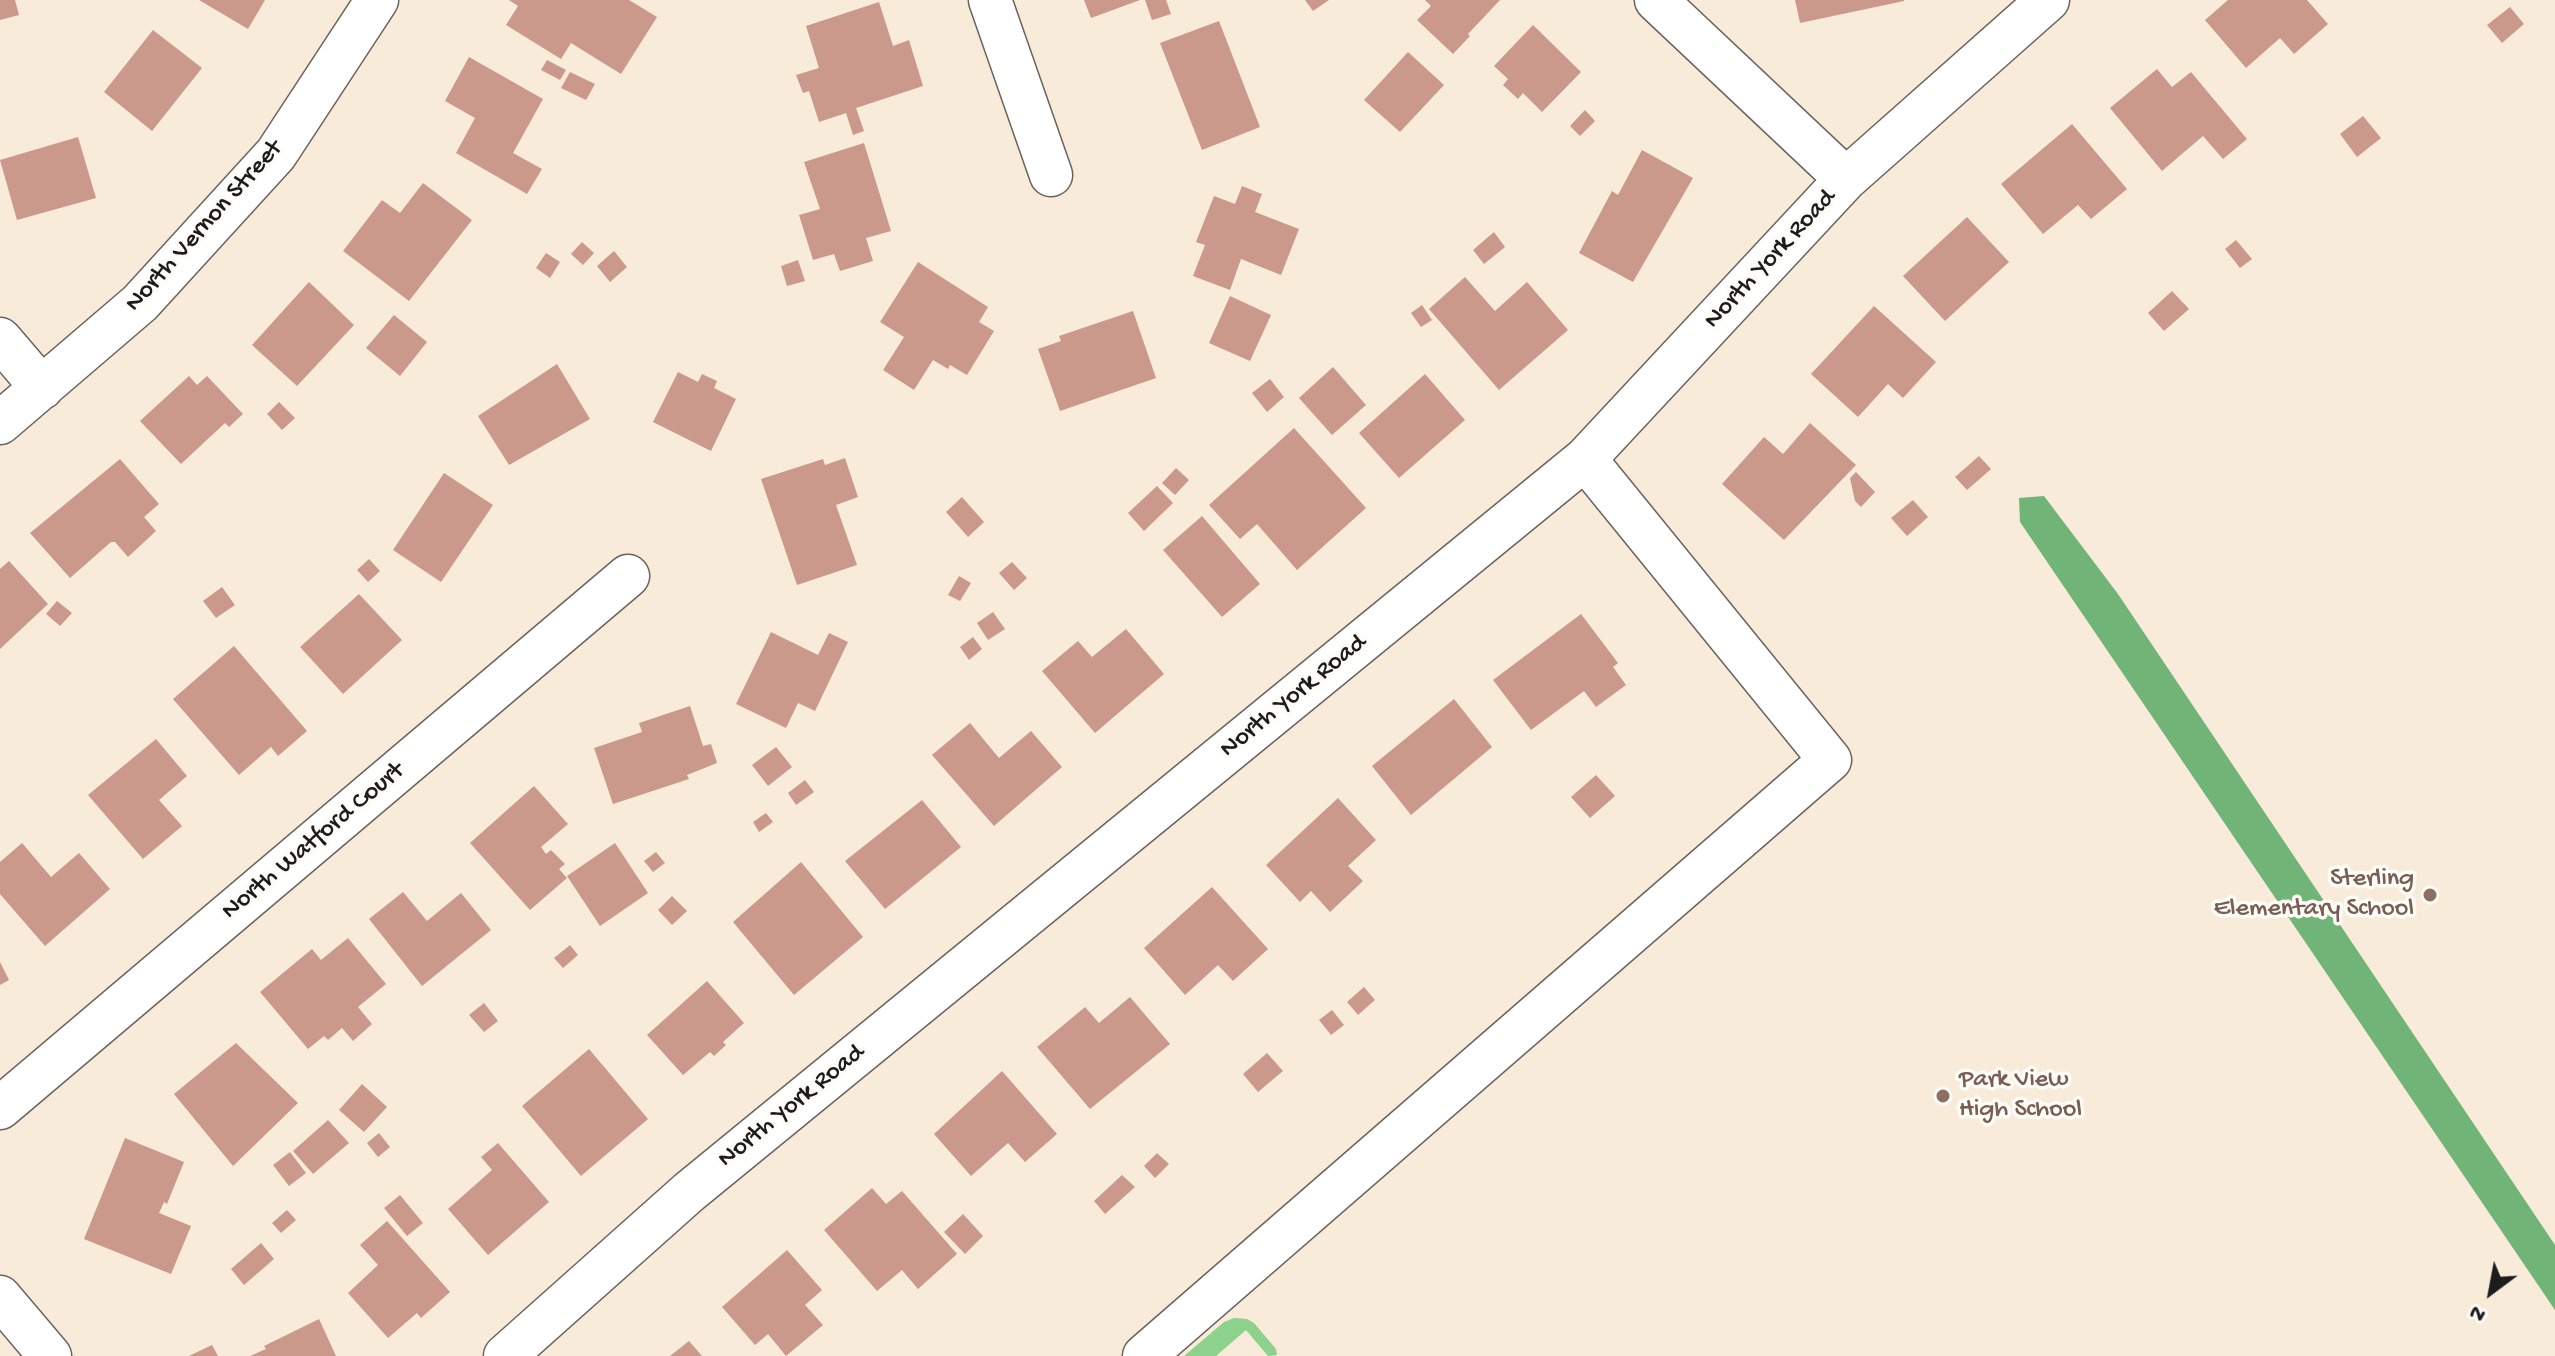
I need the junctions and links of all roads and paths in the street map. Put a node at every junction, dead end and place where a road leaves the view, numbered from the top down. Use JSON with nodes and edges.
{"nodes":[{"id":1,"x":377,"y":0,"type":"edge"},
{"id":2,"x":990,"y":0,"type":"edge"},
{"id":3,"x":1656,"y":0,"type":"edge"},
{"id":4,"x":2048,"y":0,"type":"edge"},
{"id":5,"x":1051,"y":175,"type":"dead end"},
{"id":6,"x":1846,"y":179,"type":"junction"},
{"id":7,"x":0,"y":339,"type":"edge"},
{"id":8,"x":42,"y":388,"type":"junction"},
{"id":9,"x":0,"y":423,"type":"edge"},
{"id":10,"x":1585,"y":459,"type":"junction"},
{"id":11,"x":628,"y":576,"type":"dead end"},
{"id":12,"x":0,"y":1108,"type":"edge"},
{"id":13,"x":0,"y":1297,"type":"edge"},
{"id":14,"x":50,"y":1356,"type":"edge"},
{"id":15,"x":505,"y":1356,"type":"edge"},
{"id":16,"x":1144,"y":1356,"type":"edge"}],
"edges":[{"from":1,"to":8,"type":"street","name":"North Vernon Street"},
{"from":2,"to":5,"type":"street"},
{"from":3,"to":6,"type":"street"},
{"from":4,"to":6,"type":"street","name":"North York Road"},
{"from":6,"to":10,"type":"street","name":"North York Road"},
{"from":7,"to":8,"type":"street"},
{"from":8,"to":9,"type":"street","name":"North Vernon Street"},
{"from":10,"to":15,"type":"street","name":"North York Road"},
{"from":10,"to":16,"type":"street"},
{"from":11,"to":12,"type":"street","name":"North Watford Court"},
{"from":13,"to":14,"type":"street"}]}
